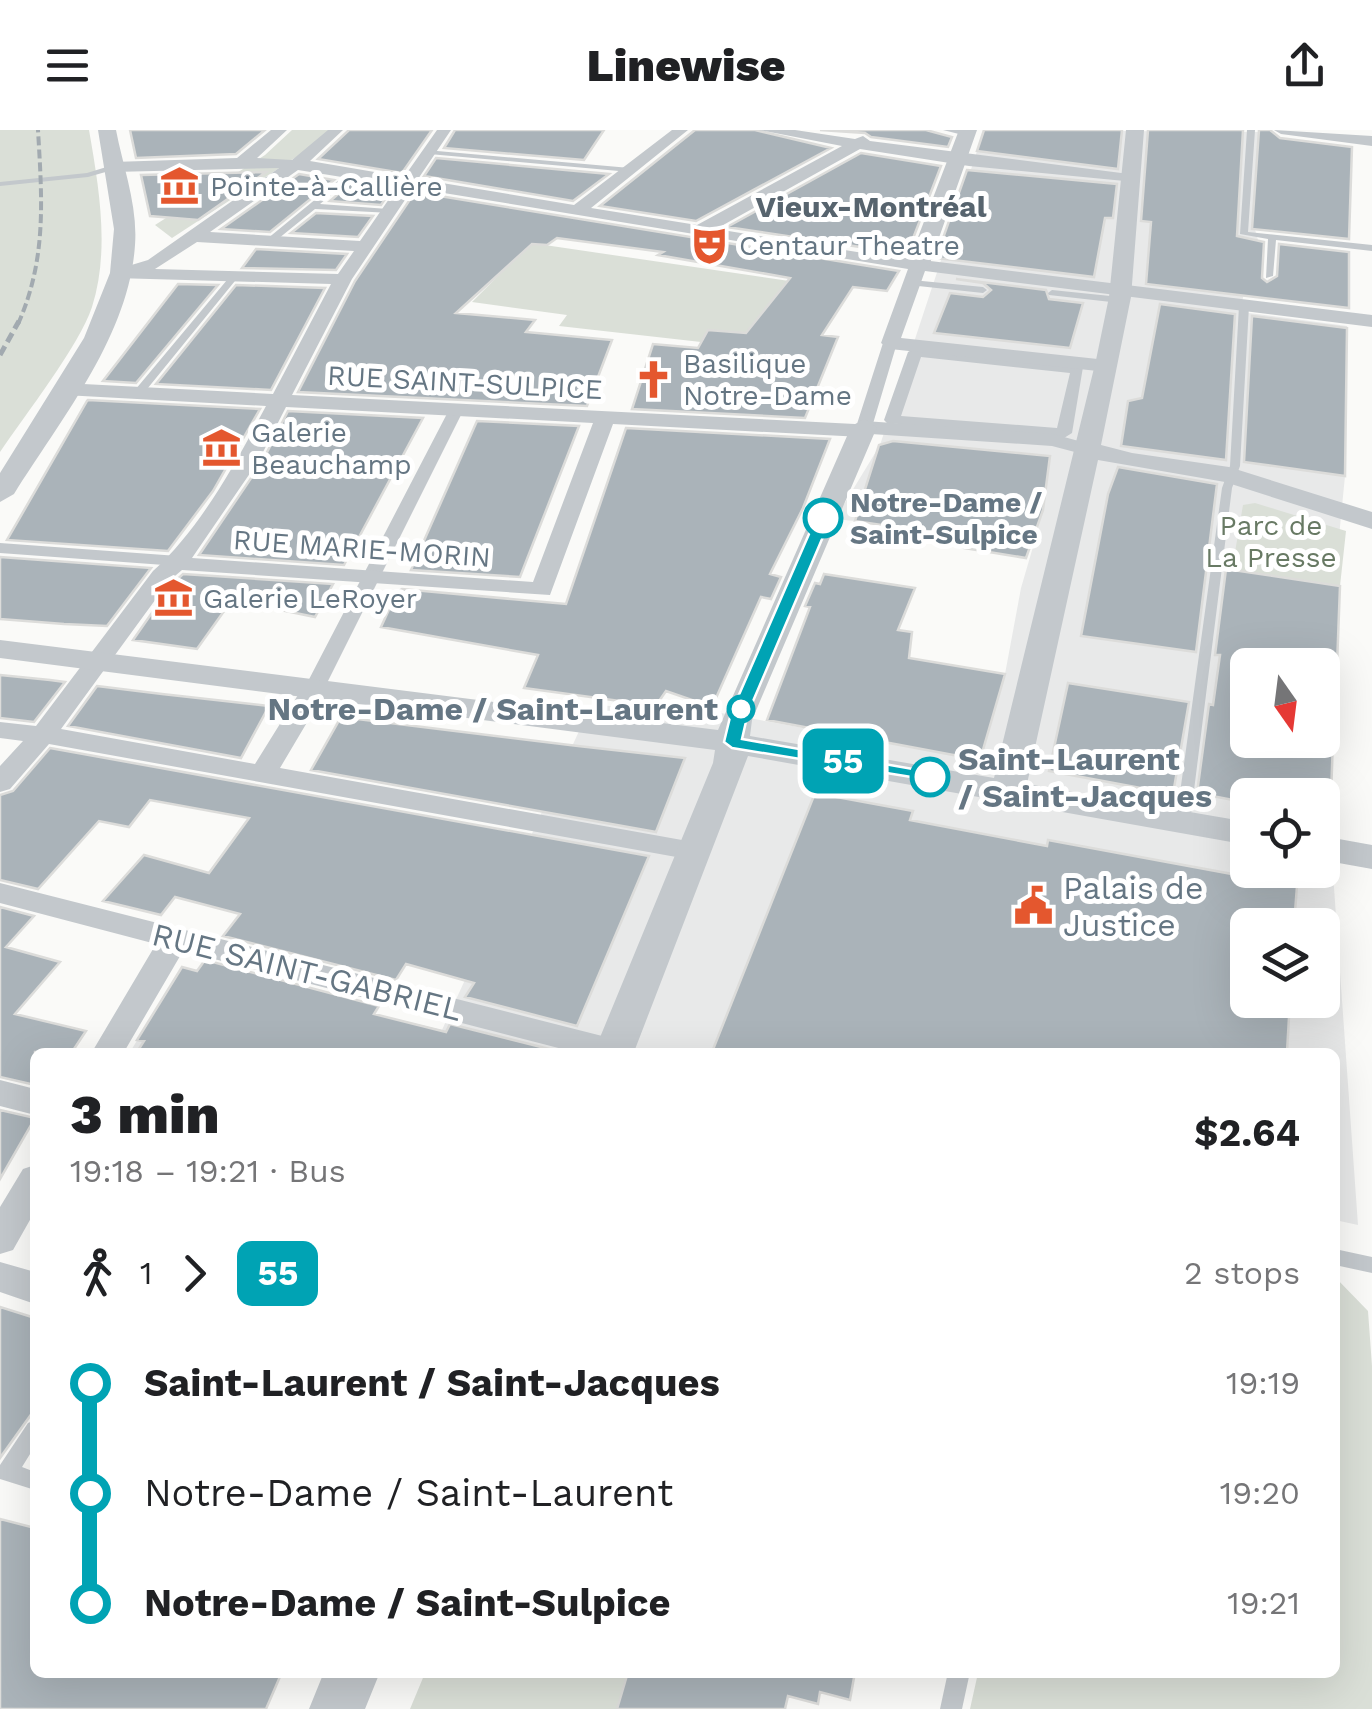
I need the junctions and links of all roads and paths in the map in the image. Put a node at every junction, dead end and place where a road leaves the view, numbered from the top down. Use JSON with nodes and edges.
{"nodes":[{"id":1,"x":106,"y":130,"type":"edge"},
{"id":2,"x":280,"y":130,"type":"edge"},
{"id":3,"x":336,"y":130,"type":"edge"},
{"id":4,"x":444,"y":130,"type":"edge"},
{"id":5,"x":679,"y":130,"type":"edge"},
{"id":6,"x":766,"y":130,"type":"edge"},
{"id":7,"x":883,"y":130,"type":"edge"},
{"id":8,"x":1136,"y":130,"type":"edge"},
{"id":9,"x":1251,"y":130,"type":"edge"},
{"id":10,"x":1282,"y":130,"type":"edge"},
{"id":11,"x":962,"y":131,"type":"edge"},
{"id":12,"x":1372,"y":141,"type":"edge"},
{"id":13,"x":857,"y":144,"type":"junction"},
{"id":14,"x":429,"y":152,"type":"junction"},
{"id":15,"x":957,"y":160,"type":"junction"},
{"id":16,"x":242,"y":162,"type":"junction"},
{"id":17,"x":293,"y":164,"type":"junction"},
{"id":18,"x":113,"y":167,"type":"junction"},
{"id":19,"x":630,"y":170,"type":"junction"},
{"id":20,"x":353,"y":174,"type":"junction"},
{"id":21,"x":1129,"y":179,"type":"junction"},
{"id":22,"x":409,"y":183,"type":"junction"},
{"id":23,"x":0,"y":184,"type":"edge"},
{"id":24,"x":312,"y":206,"type":"junction"},
{"id":25,"x":388,"y":210,"type":"junction"},
{"id":26,"x":578,"y":211,"type":"junction"},
{"id":27,"x":698,"y":232,"type":"junction"},
{"id":28,"x":188,"y":236,"type":"junction"},
{"id":29,"x":1272,"y":237,"type":"junction"},
{"id":30,"x":270,"y":241,"type":"junction"},
{"id":31,"x":362,"y":246,"type":"junction"},
{"id":32,"x":1372,"y":248,"type":"edge"},
{"id":33,"x":121,"y":274,"type":"junction"},
{"id":34,"x":915,"y":274,"type":"junction"},
{"id":35,"x":235,"y":276,"type":"junction"},
{"id":36,"x":1269,"y":276,"type":"dead end"},
{"id":37,"x":342,"y":279,"type":"junction"},
{"id":38,"x":983,"y":290,"type":"dead end"},
{"id":39,"x":1052,"y":293,"type":"dead end"},
{"id":40,"x":1120,"y":296,"type":"junction"},
{"id":41,"x":1244,"y":306,"type":"junction"},
{"id":42,"x":1372,"y":321,"type":"edge"},
{"id":43,"x":890,"y":343,"type":"junction"},
{"id":44,"x":1107,"y":366,"type":"junction"},
{"id":45,"x":1078,"y":370,"type":"joint"},
{"id":46,"x":64,"y":389,"type":"junction"},
{"id":47,"x":139,"y":392,"type":"junction"},
{"id":48,"x":283,"y":398,"type":"junction"},
{"id":49,"x":456,"y":408,"type":"junction"},
{"id":50,"x":606,"y":418,"type":"junction"},
{"id":51,"x":863,"y":429,"type":"junction"},
{"id":52,"x":1090,"y":450,"type":"junction"},
{"id":53,"x":1229,"y":475,"type":"junction"},
{"id":54,"x":0,"y":494,"type":"edge"},
{"id":55,"x":1372,"y":521,"type":"edge"},
{"id":56,"x":0,"y":548,"type":"edge"},
{"id":57,"x":178,"y":561,"type":"junction"},
{"id":58,"x":370,"y":578,"type":"junction"},
{"id":59,"x":0,"y":648,"type":"edge"},
{"id":60,"x":100,"y":661,"type":"junction"},
{"id":61,"x":315,"y":687,"type":"junction"},
{"id":62,"x":0,"y":730,"type":"edge"},
{"id":63,"x":43,"y":735,"type":"junction"},
{"id":64,"x":732,"y":742,"type":"junction"},
{"id":65,"x":263,"y":774,"type":"junction"},
{"id":66,"x":0,"y":783,"type":"edge"},
{"id":67,"x":1008,"y":791,"type":"junction"},
{"id":68,"x":1183,"y":822,"type":"junction"},
{"id":69,"x":1230,"y":831,"type":"edge"},
{"id":70,"x":692,"y":851,"type":"junction"},
{"id":71,"x":1340,"y":851,"type":"edge"},
{"id":72,"x":1372,"y":857,"type":"edge"},
{"id":73,"x":0,"y":893,"type":"edge"},
{"id":74,"x":175,"y":938,"type":"junction"},
{"id":75,"x":110,"y":1048,"type":"edge"},
{"id":76,"x":599,"y":1048,"type":"edge"},
{"id":77,"x":616,"y":1048,"type":"edge"},
{"id":78,"x":0,"y":1093,"type":"edge"},
{"id":79,"x":30,"y":1101,"type":"edge"},
{"id":80,"x":30,"y":1187,"type":"edge"},
{"id":81,"x":0,"y":1239,"type":"edge"},
{"id":82,"x":1340,"y":1258,"type":"edge"},
{"id":83,"x":1372,"y":1266,"type":"edge"},
{"id":84,"x":0,"y":1277,"type":"edge"},
{"id":85,"x":30,"y":1286,"type":"edge"},
{"id":86,"x":30,"y":1437,"type":"edge"},
{"id":87,"x":30,"y":1479,"type":"edge"},
{"id":88,"x":350,"y":1678,"type":"edge"},
{"id":89,"x":959,"y":1678,"type":"edge"},
{"id":90,"x":337,"y":1709,"type":"edge"},
{"id":91,"x":951,"y":1709,"type":"edge"}],
"edges":[{"from":1,"to":18,"type":"street"},
{"from":2,"to":16,"type":"street"},
{"from":3,"to":17,"type":"street"},
{"from":4,"to":14,"type":"street"},
{"from":5,"to":19,"type":"street"},
{"from":6,"to":13,"type":"street"},
{"from":7,"to":13,"type":"street"},
{"from":8,"to":21,"type":"street"},
{"from":9,"to":29,"type":"lane"},
{"from":10,"to":12,"type":"street"},
{"from":11,"to":15,"type":"street"},
{"from":13,"to":15,"type":"street"},
{"from":13,"to":27,"type":"street"},
{"from":14,"to":19,"type":"lane"},
{"from":14,"to":22,"type":"street"},
{"from":15,"to":21,"type":"street"},
{"from":15,"to":34,"type":"street"},
{"from":16,"to":17,"type":"street"},
{"from":16,"to":18,"type":"street"},
{"from":17,"to":20,"type":"street"},
{"from":17,"to":28,"type":"street"},
{"from":18,"to":23,"type":"lane"},
{"from":18,"to":33,"type":"street"},
{"from":19,"to":26,"type":"street"},
{"from":20,"to":22,"type":"street"},
{"from":20,"to":24,"type":"lane"},
{"from":21,"to":40,"type":"street"},
{"from":22,"to":25,"type":"street"},
{"from":22,"to":26,"type":"street"},
{"from":24,"to":25,"type":"lane"},
{"from":24,"to":30,"type":"lane"},
{"from":25,"to":31,"type":"street"},
{"from":26,"to":27,"type":"street"},
{"from":27,"to":34,"type":"street"},
{"from":28,"to":30,"type":"street"},
{"from":28,"to":33,"type":"street"},
{"from":29,"to":32,"type":"lane"},
{"from":29,"to":36,"type":"lane"},
{"from":30,"to":31,"type":"street"},
{"from":31,"to":37,"type":"street"},
{"from":33,"to":35,"type":"street"},
{"from":33,"to":46,"type":"street"},
{"from":34,"to":38,"type":"lane"},
{"from":34,"to":40,"type":"street"},
{"from":34,"to":43,"type":"street"},
{"from":35,"to":37,"type":"street"},
{"from":35,"to":47,"type":"lane"},
{"from":37,"to":48,"type":"street"},
{"from":39,"to":40,"type":"lane"},
{"from":40,"to":41,"type":"street"},
{"from":40,"to":44,"type":"street"},
{"from":41,"to":42,"type":"street"},
{"from":41,"to":53,"type":"lane"},
{"from":43,"to":44,"type":"street"},
{"from":43,"to":51,"type":"street"},
{"from":44,"to":52,"type":"street"},
{"from":45,"to":45,"type":"street"},
{"from":46,"to":47,"type":"street","name":"RUE SAINT-SULPICE"},
{"from":46,"to":54,"type":"street"},
{"from":47,"to":48,"type":"street","name":"RUE SAINT-SULPICE"},
{"from":48,"to":49,"type":"street","name":"RUE SAINT-SULPICE"},
{"from":48,"to":57,"type":"street"},
{"from":49,"to":50,"type":"street","name":"RUE SAINT-SULPICE"},
{"from":49,"to":58,"type":"street"},
{"from":50,"to":51,"type":"street","name":"RUE SAINT-SULPICE"},
{"from":50,"to":58,"type":"street","name":"RUE MARIE-MORIN"},
{"from":51,"to":52,"type":"street","name":"RUE SAINT-SULPICE"},
{"from":51,"to":64,"type":"street"},
{"from":52,"to":53,"type":"street"},
{"from":52,"to":67,"type":"street"},
{"from":53,"to":55,"type":"street"},
{"from":53,"to":68,"type":"lane"},
{"from":56,"to":57,"type":"street"},
{"from":57,"to":58,"type":"street","name":"RUE MARIE-MORIN"},
{"from":57,"to":60,"type":"street"},
{"from":58,"to":61,"type":"street"},
{"from":59,"to":60,"type":"street"},
{"from":60,"to":61,"type":"street"},
{"from":60,"to":63,"type":"street"},
{"from":61,"to":64,"type":"street"},
{"from":61,"to":65,"type":"street"},
{"from":62,"to":63,"type":"street"},
{"from":63,"to":65,"type":"street"},
{"from":63,"to":66,"type":"street"},
{"from":64,"to":67,"type":"street"},
{"from":64,"to":70,"type":"street"},
{"from":65,"to":70,"type":"street"},
{"from":67,"to":68,"type":"street"},
{"from":68,"to":69,"type":"street"},
{"from":70,"to":77,"type":"street"},
{"from":71,"to":72,"type":"street"},
{"from":73,"to":74,"type":"street","name":"RUE SAINT-GABRIEL"},
{"from":74,"to":75,"type":"street"},
{"from":74,"to":76,"type":"street","name":"RUE SAINT-GABRIEL"},
{"from":78,"to":79,"type":"street"},
{"from":80,"to":81,"type":"street"},
{"from":82,"to":83,"type":"lane"},
{"from":84,"to":85,"type":"street"},
{"from":86,"to":87,"type":"lane"},
{"from":88,"to":90,"type":"street"},
{"from":89,"to":91,"type":"lane"}]}
